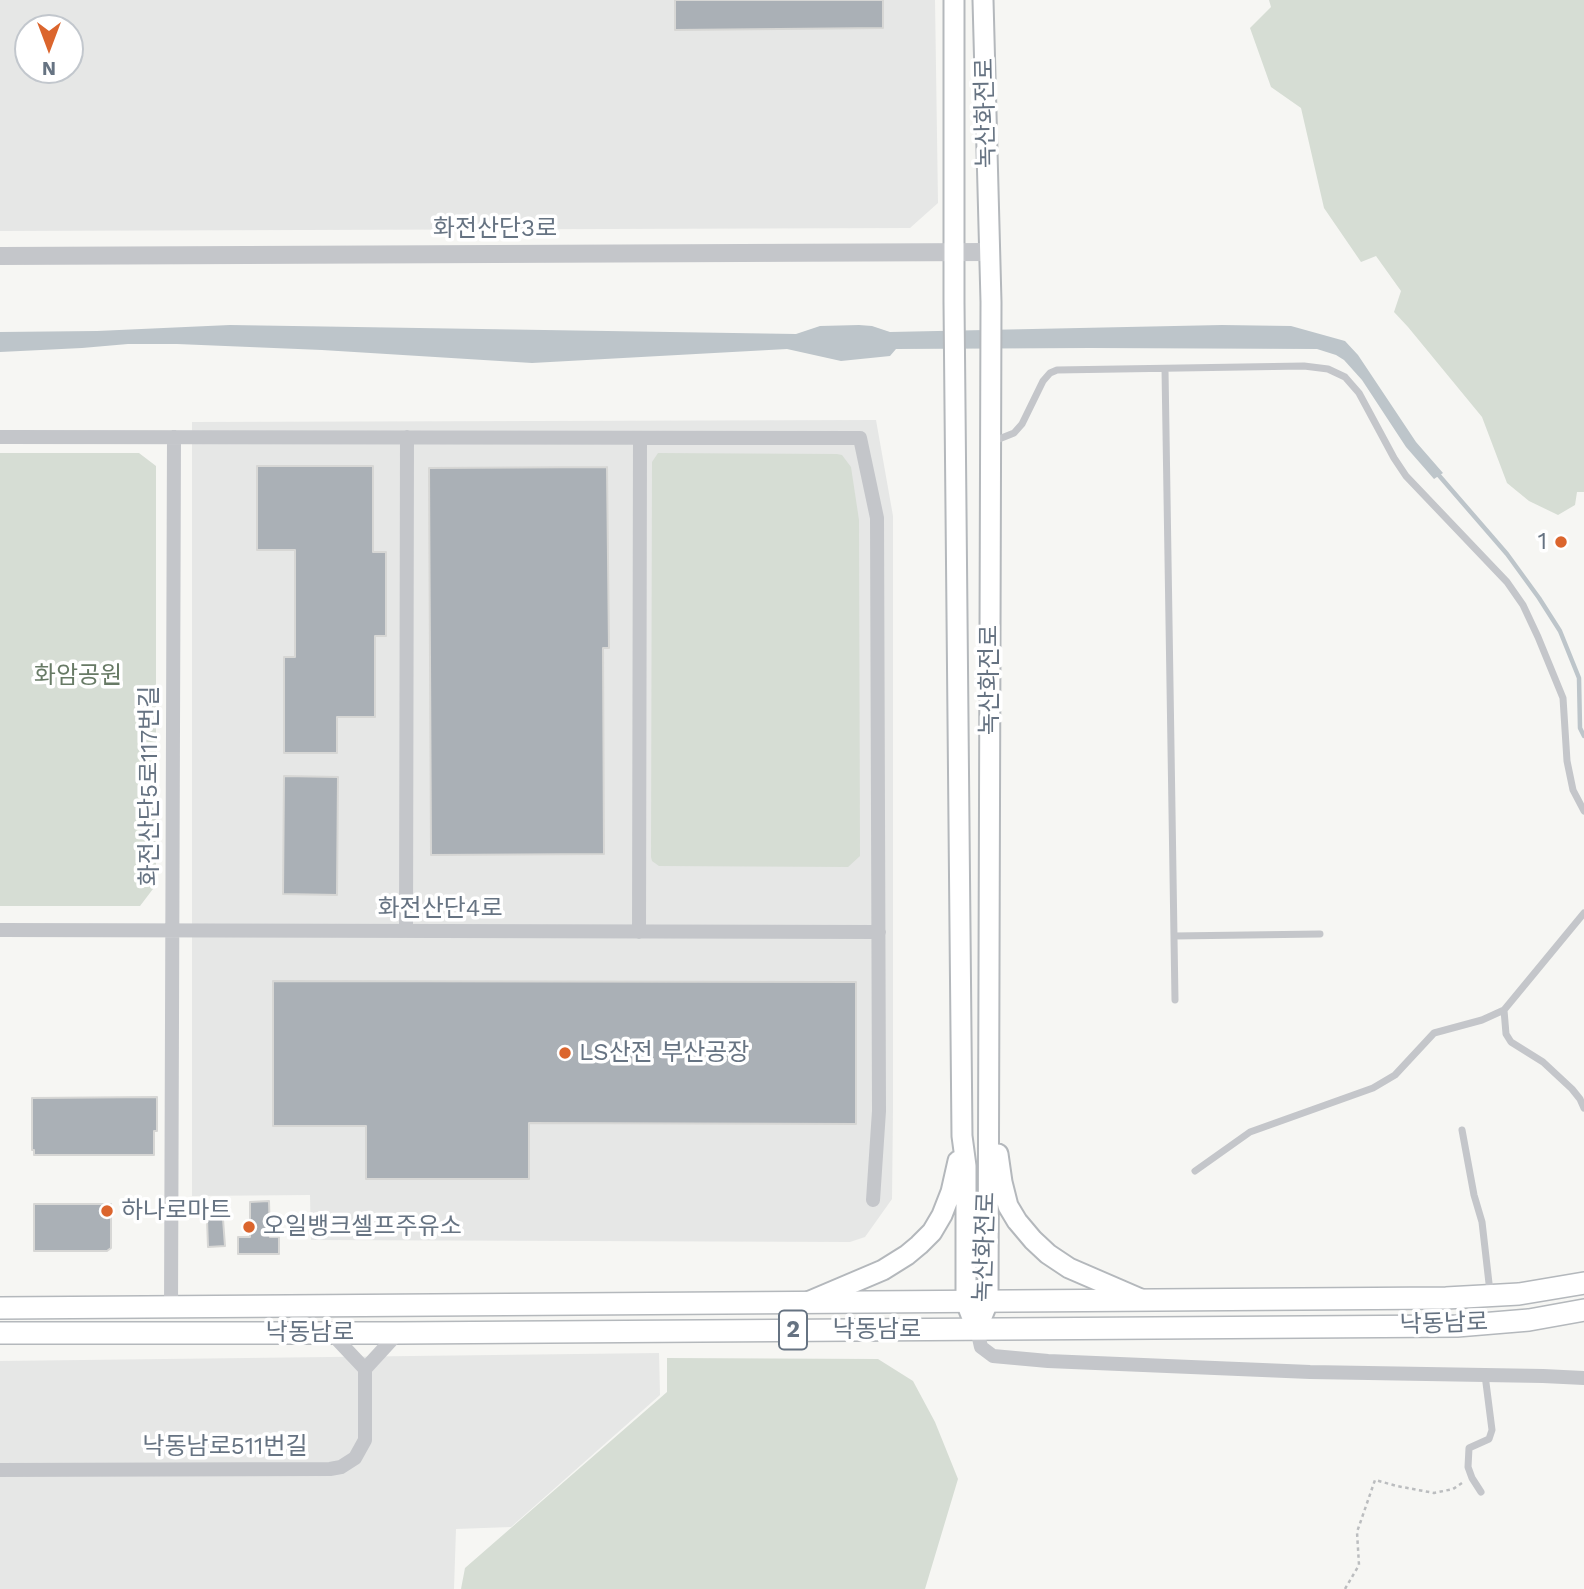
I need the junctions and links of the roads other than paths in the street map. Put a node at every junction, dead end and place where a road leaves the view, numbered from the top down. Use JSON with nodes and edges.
{"nodes":[{"id":1,"x":954,"y":0,"type":"edge"},
{"id":2,"x":984,"y":0,"type":"edge"},
{"id":3,"x":954,"y":252,"type":"junction"},
{"id":4,"x":989,"y":252,"type":"junction"},
{"id":5,"x":0,"y":256,"type":"edge"},
{"id":6,"x":1165,"y":369,"type":"junction"},
{"id":7,"x":0,"y":437,"type":"edge"},
{"id":8,"x":174,"y":437,"type":"junction"},
{"id":9,"x":407,"y":438,"type":"junction"},
{"id":10,"x":640,"y":438,"type":"junction"},
{"id":11,"x":990,"y":442,"type":"junction"},
{"id":12,"x":1584,"y":811,"type":"edge"},
{"id":13,"x":1584,"y":913,"type":"edge"},
{"id":14,"x":0,"y":930,"type":"edge"},
{"id":15,"x":172,"y":930,"type":"junction"},
{"id":16,"x":406,"y":931,"type":"junction"},
{"id":17,"x":639,"y":932,"type":"junction"},
{"id":18,"x":879,"y":932,"type":"junction"},
{"id":19,"x":1320,"y":934,"type":"dead end"},
{"id":20,"x":1174,"y":936,"type":"junction"},
{"id":21,"x":1175,"y":1000,"type":"dead end"},
{"id":22,"x":1504,"y":1010,"type":"junction"},
{"id":23,"x":989,"y":1091,"type":"junction"},
{"id":24,"x":1584,"y":1108,"type":"edge"},
{"id":25,"x":1462,"y":1130,"type":"dead end"},
{"id":26,"x":962,"y":1136,"type":"junction"},
{"id":27,"x":1195,"y":1171,"type":"dead end"},
{"id":28,"x":873,"y":1200,"type":"dead end"},
{"id":29,"x":1584,"y":1283,"type":"edge"},
{"id":30,"x":1490,"y":1296,"type":"junction"},
{"id":31,"x":1144,"y":1300,"type":"junction"},
{"id":32,"x":966,"y":1302,"type":"junction"},
{"id":33,"x":988,"y":1302,"type":"junction"},
{"id":34,"x":804,"y":1303,"type":"junction"},
{"id":35,"x":0,"y":1308,"type":"edge"},
{"id":36,"x":171,"y":1308,"type":"junction"},
{"id":37,"x":1584,"y":1310,"type":"edge"},
{"id":38,"x":977,"y":1329,"type":"junction"},
{"id":39,"x":0,"y":1333,"type":"edge"},
{"id":40,"x":331,"y":1333,"type":"junction"},
{"id":41,"x":398,"y":1333,"type":"junction"},
{"id":42,"x":365,"y":1369,"type":"junction"},
{"id":43,"x":1485,"y":1375,"type":"junction"},
{"id":44,"x":1584,"y":1378,"type":"edge"},
{"id":45,"x":0,"y":1471,"type":"edge"},
{"id":46,"x":1481,"y":1492,"type":"dead end"}],
"edges":[{"from":1,"to":3,"type":"main road","name":"녹산화전로"},
{"from":2,"to":4,"type":"main road","name":"녹산화전로"},
{"from":3,"to":4,"type":"street","name":"화전산단3로"},
{"from":3,"to":5,"type":"street","name":"화전산단3로"},
{"from":3,"to":26,"type":"main road","name":"녹산화전로"},
{"from":4,"to":11,"type":"main road","name":"녹산화전로"},
{"from":6,"to":11,"type":"lane"},
{"from":6,"to":12,"type":"lane"},
{"from":6,"to":20,"type":"lane"},
{"from":7,"to":8,"type":"street"},
{"from":8,"to":9,"type":"street"},
{"from":8,"to":15,"type":"street","name":"화전산단5로117번길"},
{"from":9,"to":10,"type":"street"},
{"from":9,"to":16,"type":"street"},
{"from":10,"to":17,"type":"street"},
{"from":10,"to":18,"type":"street"},
{"from":11,"to":23,"type":"main road","name":"녹산화전로"},
{"from":13,"to":22,"type":"lane"},
{"from":14,"to":15,"type":"street","name":"화전산단4로"},
{"from":15,"to":16,"type":"street","name":"화전산단4로"},
{"from":15,"to":36,"type":"street","name":"화전산단5로117번길"},
{"from":16,"to":17,"type":"street","name":"화전산단4로"},
{"from":17,"to":18,"type":"street","name":"화전산단4로"},
{"from":18,"to":28,"type":"street"},
{"from":19,"to":20,"type":"lane"},
{"from":20,"to":21,"type":"lane"},
{"from":22,"to":24,"type":"lane"},
{"from":22,"to":27,"type":"lane"},
{"from":23,"to":31,"type":"main road"},
{"from":23,"to":33,"type":"main road","name":"녹산화전로"},
{"from":25,"to":30,"type":"lane"},
{"from":26,"to":32,"type":"main road","name":"녹산화전로"},
{"from":26,"to":34,"type":"main road"},
{"from":29,"to":30,"type":"main road","name":"낙동남로","number":"2"},
{"from":30,"to":31,"type":"main road","name":"낙동남로","number":"2"},
{"from":31,"to":33,"type":"main road","name":"낙동남로","number":"2"},
{"from":32,"to":33,"type":"main road","name":"낙동남로","number":"2"},
{"from":32,"to":34,"type":"main road","name":"낙동남로","number":"2"},
{"from":32,"to":38,"type":"main road","name":"녹산화전로"},
{"from":33,"to":38,"type":"main road","name":"녹산화전로"},
{"from":34,"to":36,"type":"main road","name":"낙동남로","number":"2"},
{"from":35,"to":36,"type":"main road","name":"낙동남로","number":"2"},
{"from":37,"to":38,"type":"main road","name":"낙동남로","number":"2"},
{"from":38,"to":41,"type":"main road","name":"낙동남로","number":"2"},
{"from":38,"to":43,"type":"street"},
{"from":39,"to":40,"type":"main road","name":"낙동남로","number":"2"},
{"from":40,"to":41,"type":"main road","name":"낙동남로","number":"2"},
{"from":40,"to":42,"type":"street"},
{"from":41,"to":42,"type":"street"},
{"from":42,"to":45,"type":"street","name":"낙동남로511번길"},
{"from":43,"to":44,"type":"street"},
{"from":43,"to":46,"type":"lane"}]}
